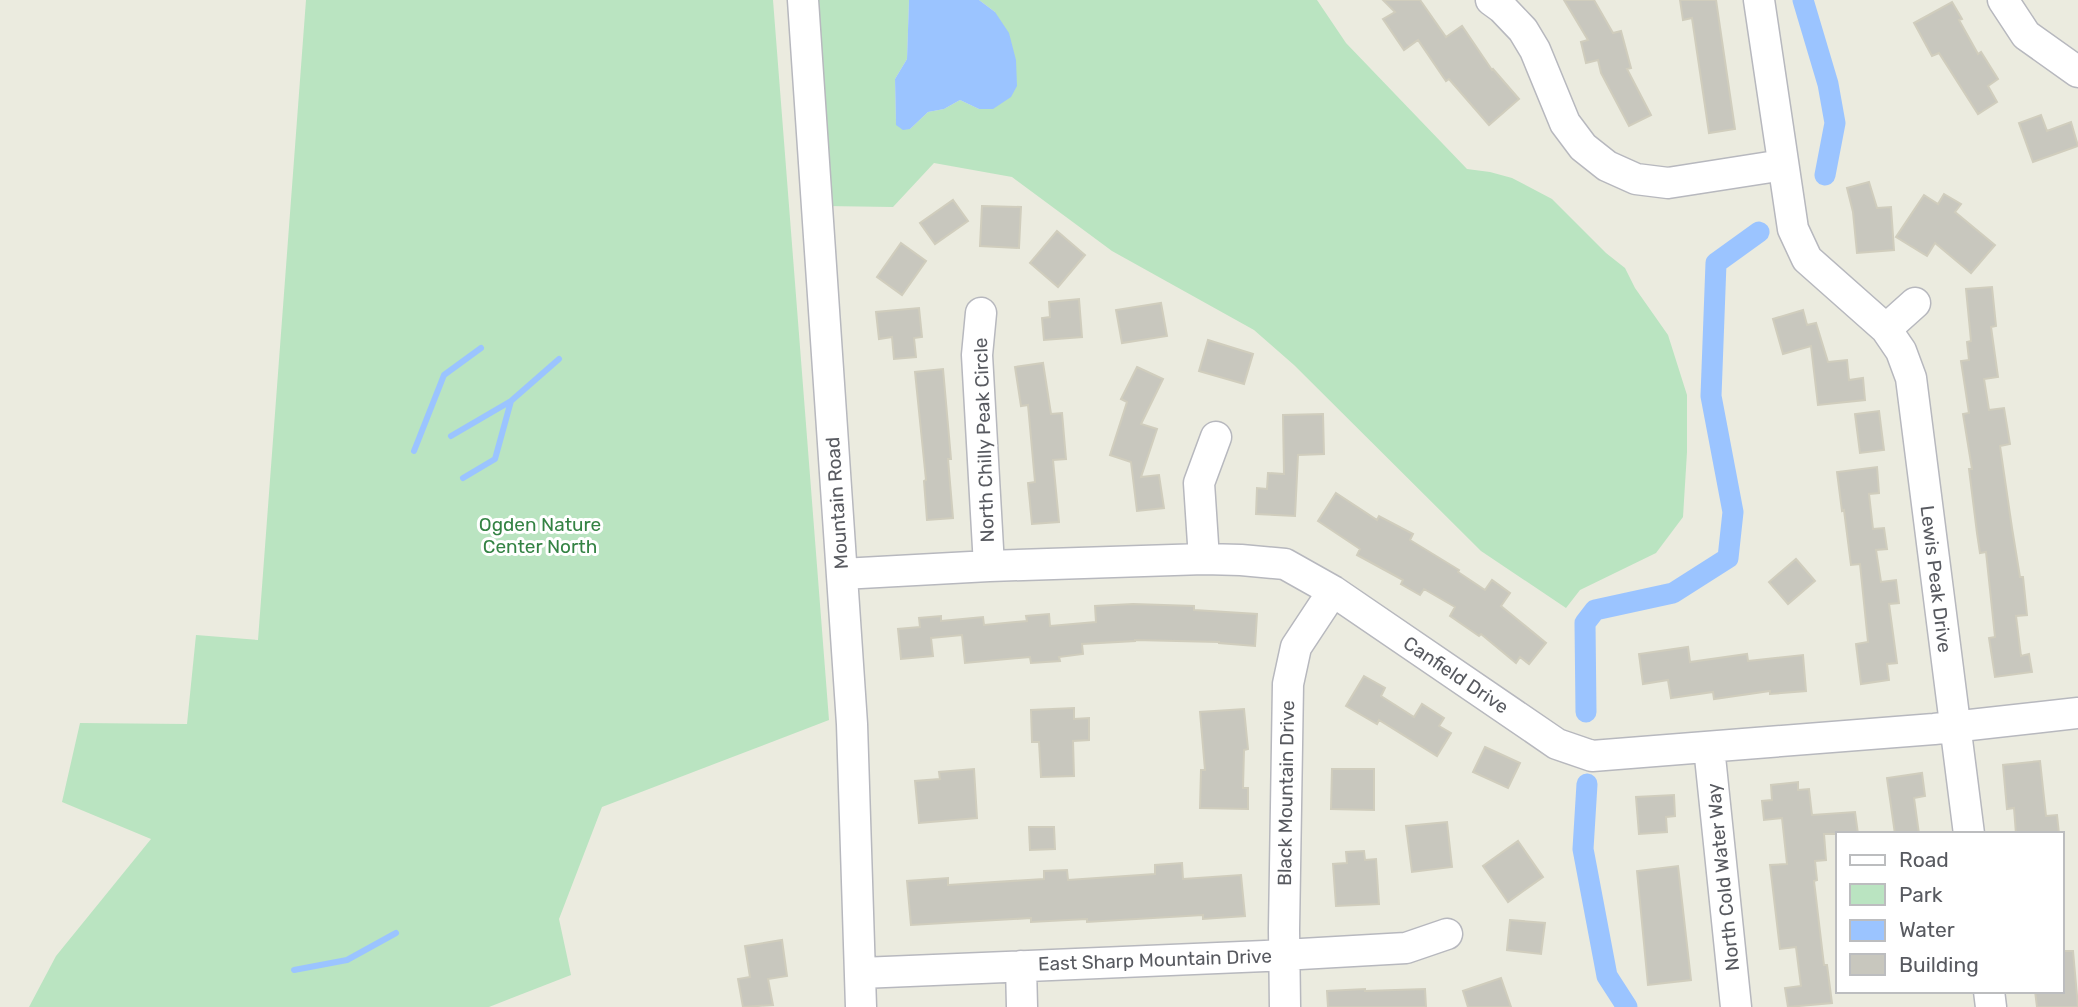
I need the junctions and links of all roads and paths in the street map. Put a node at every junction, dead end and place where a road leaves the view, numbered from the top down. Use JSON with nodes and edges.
{"nodes":[{"id":1,"x":803,"y":0,"type":"edge"},
{"id":2,"x":1491,"y":0,"type":"edge"},
{"id":3,"x":1759,"y":0,"type":"edge"},
{"id":4,"x":2003,"y":0,"type":"edge"},
{"id":5,"x":2078,"y":72,"type":"edge"},
{"id":6,"x":1783,"y":165,"type":"junction"},
{"id":7,"x":1915,"y":303,"type":"dead end"},
{"id":8,"x":981,"y":313,"type":"dead end"},
{"id":9,"x":1886,"y":329,"type":"junction"},
{"id":10,"x":1216,"y":437,"type":"dead end"},
{"id":11,"x":1204,"y":559,"type":"junction"},
{"id":12,"x":989,"y":566,"type":"junction"},
{"id":13,"x":842,"y":574,"type":"junction"},
{"id":14,"x":1333,"y":591,"type":"junction"},
{"id":15,"x":2078,"y":713,"type":"edge"},
{"id":16,"x":1955,"y":727,"type":"junction"},
{"id":17,"x":1709,"y":747,"type":"junction"},
{"id":18,"x":1969,"y":832,"type":"edge"},
{"id":19,"x":1447,"y":934,"type":"dead end"},
{"id":20,"x":1284,"y":955,"type":"junction"},
{"id":21,"x":1021,"y":965,"type":"junction"},
{"id":22,"x":861,"y":973,"type":"junction"},
{"id":23,"x":861,"y":1007,"type":"edge"},
{"id":24,"x":1022,"y":1007,"type":"edge"},
{"id":25,"x":1285,"y":1007,"type":"edge"},
{"id":26,"x":1736,"y":1007,"type":"edge"}],
"edges":[{"from":1,"to":13,"type":"street","name":"Mountain Road"},
{"from":2,"to":6,"type":"street"},
{"from":3,"to":6,"type":"street","name":"Lewis Peak Drive"},
{"from":4,"to":5,"type":"street"},
{"from":6,"to":9,"type":"street","name":"Lewis Peak Drive"},
{"from":7,"to":9,"type":"street"},
{"from":8,"to":12,"type":"street","name":"North Chilly Peak Circle"},
{"from":9,"to":16,"type":"street","name":"Lewis Peak Drive"},
{"from":10,"to":11,"type":"street"},
{"from":11,"to":12,"type":"street","name":"Canfield Drive"},
{"from":11,"to":14,"type":"street","name":"Canfield Drive"},
{"from":12,"to":13,"type":"street","name":"Canfield Drive"},
{"from":13,"to":22,"type":"street","name":"Mountain Road"},
{"from":14,"to":17,"type":"street","name":"Canfield Drive"},
{"from":14,"to":20,"type":"street","name":"Black Mountain Drive"},
{"from":15,"to":16,"type":"street","name":"Canfield Drive"},
{"from":16,"to":17,"type":"street","name":"Canfield Drive"},
{"from":16,"to":18,"type":"street","name":"Lewis Peak Drive"},
{"from":17,"to":26,"type":"street","name":"North Cold Water Way"},
{"from":19,"to":20,"type":"street","name":"East Sharp Mountain Drive"},
{"from":20,"to":21,"type":"street","name":"East Sharp Mountain Drive"},
{"from":20,"to":25,"type":"street","name":"Black Mountain Drive"},
{"from":21,"to":22,"type":"street","name":"East Sharp Mountain Drive"},
{"from":21,"to":24,"type":"street"},
{"from":22,"to":23,"type":"street","name":"Mountain Road"}]}
